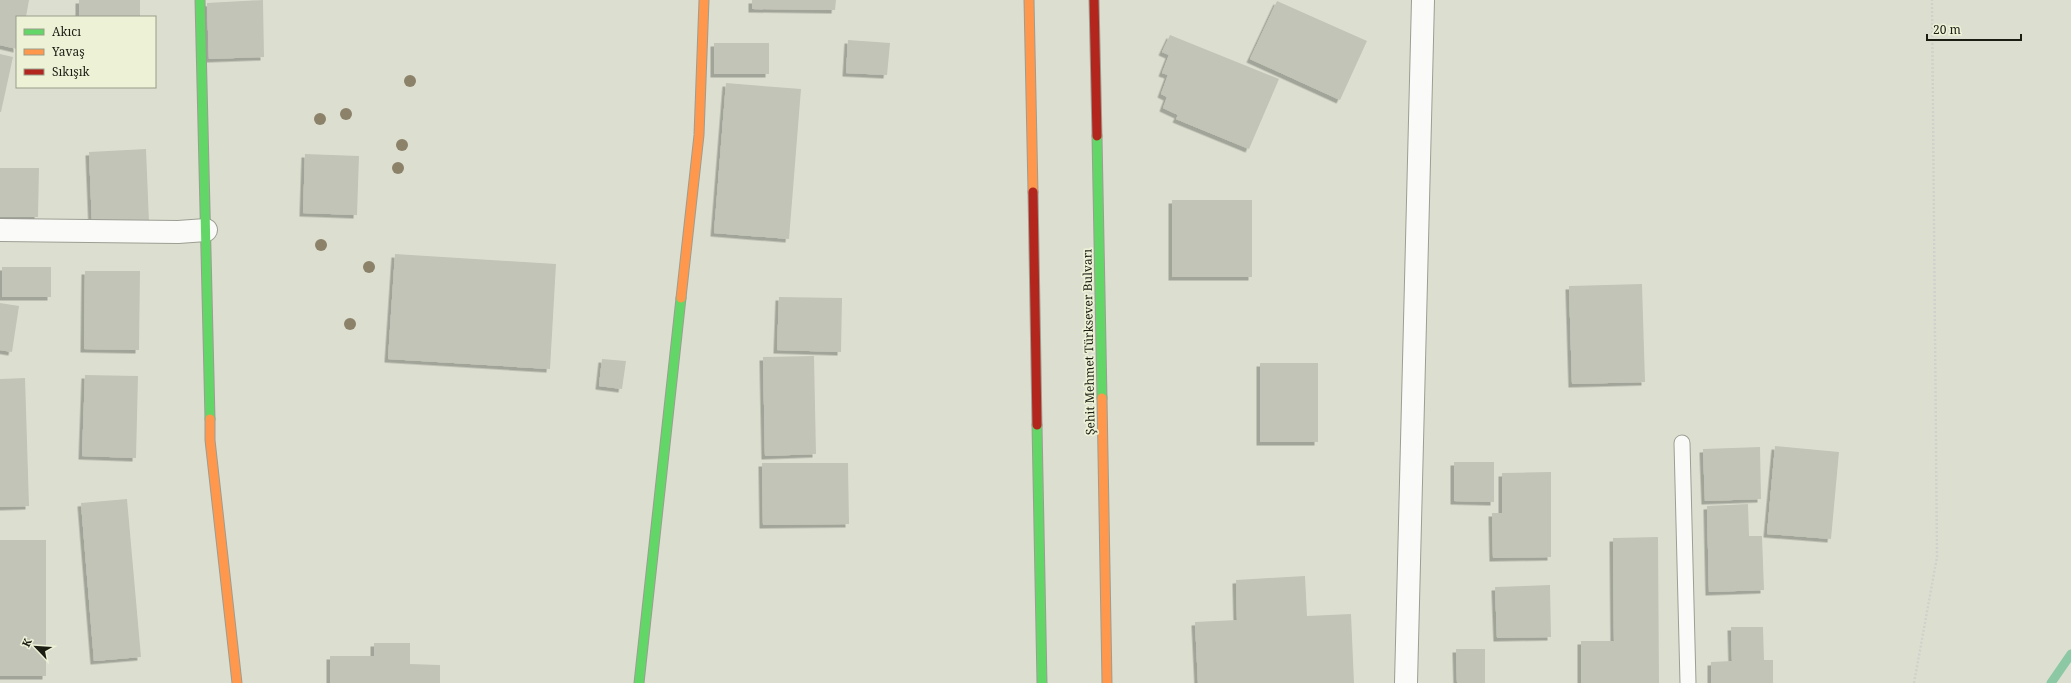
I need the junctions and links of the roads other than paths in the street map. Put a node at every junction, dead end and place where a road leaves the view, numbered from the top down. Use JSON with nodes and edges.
{"nodes":[{"id":1,"x":200,"y":0,"type":"edge"},
{"id":2,"x":704,"y":0,"type":"edge"},
{"id":3,"x":1029,"y":0,"type":"edge"},
{"id":4,"x":1094,"y":0,"type":"edge"},
{"id":5,"x":1423,"y":0,"type":"edge"},
{"id":6,"x":0,"y":230,"type":"edge"},
{"id":7,"x":206,"y":230,"type":"junction"},
{"id":8,"x":1682,"y":443,"type":"dead end"},
{"id":9,"x":237,"y":683,"type":"edge"},
{"id":10,"x":639,"y":683,"type":"edge"},
{"id":11,"x":1042,"y":683,"type":"edge"},
{"id":12,"x":1107,"y":683,"type":"edge"},
{"id":13,"x":1406,"y":683,"type":"edge"},
{"id":14,"x":1688,"y":683,"type":"edge"}],
"edges":[{"from":1,"to":7,"type":"main road"},
{"from":2,"to":10,"type":"main road"},
{"from":3,"to":11,"type":"main road"},
{"from":4,"to":12,"type":"main road","name":"Şehit Mehmet Türksever Bulvarı"},
{"from":5,"to":13,"type":"street"},
{"from":6,"to":7,"type":"street"},
{"from":7,"to":9,"type":"main road"},
{"from":8,"to":14,"type":"lane"}]}
